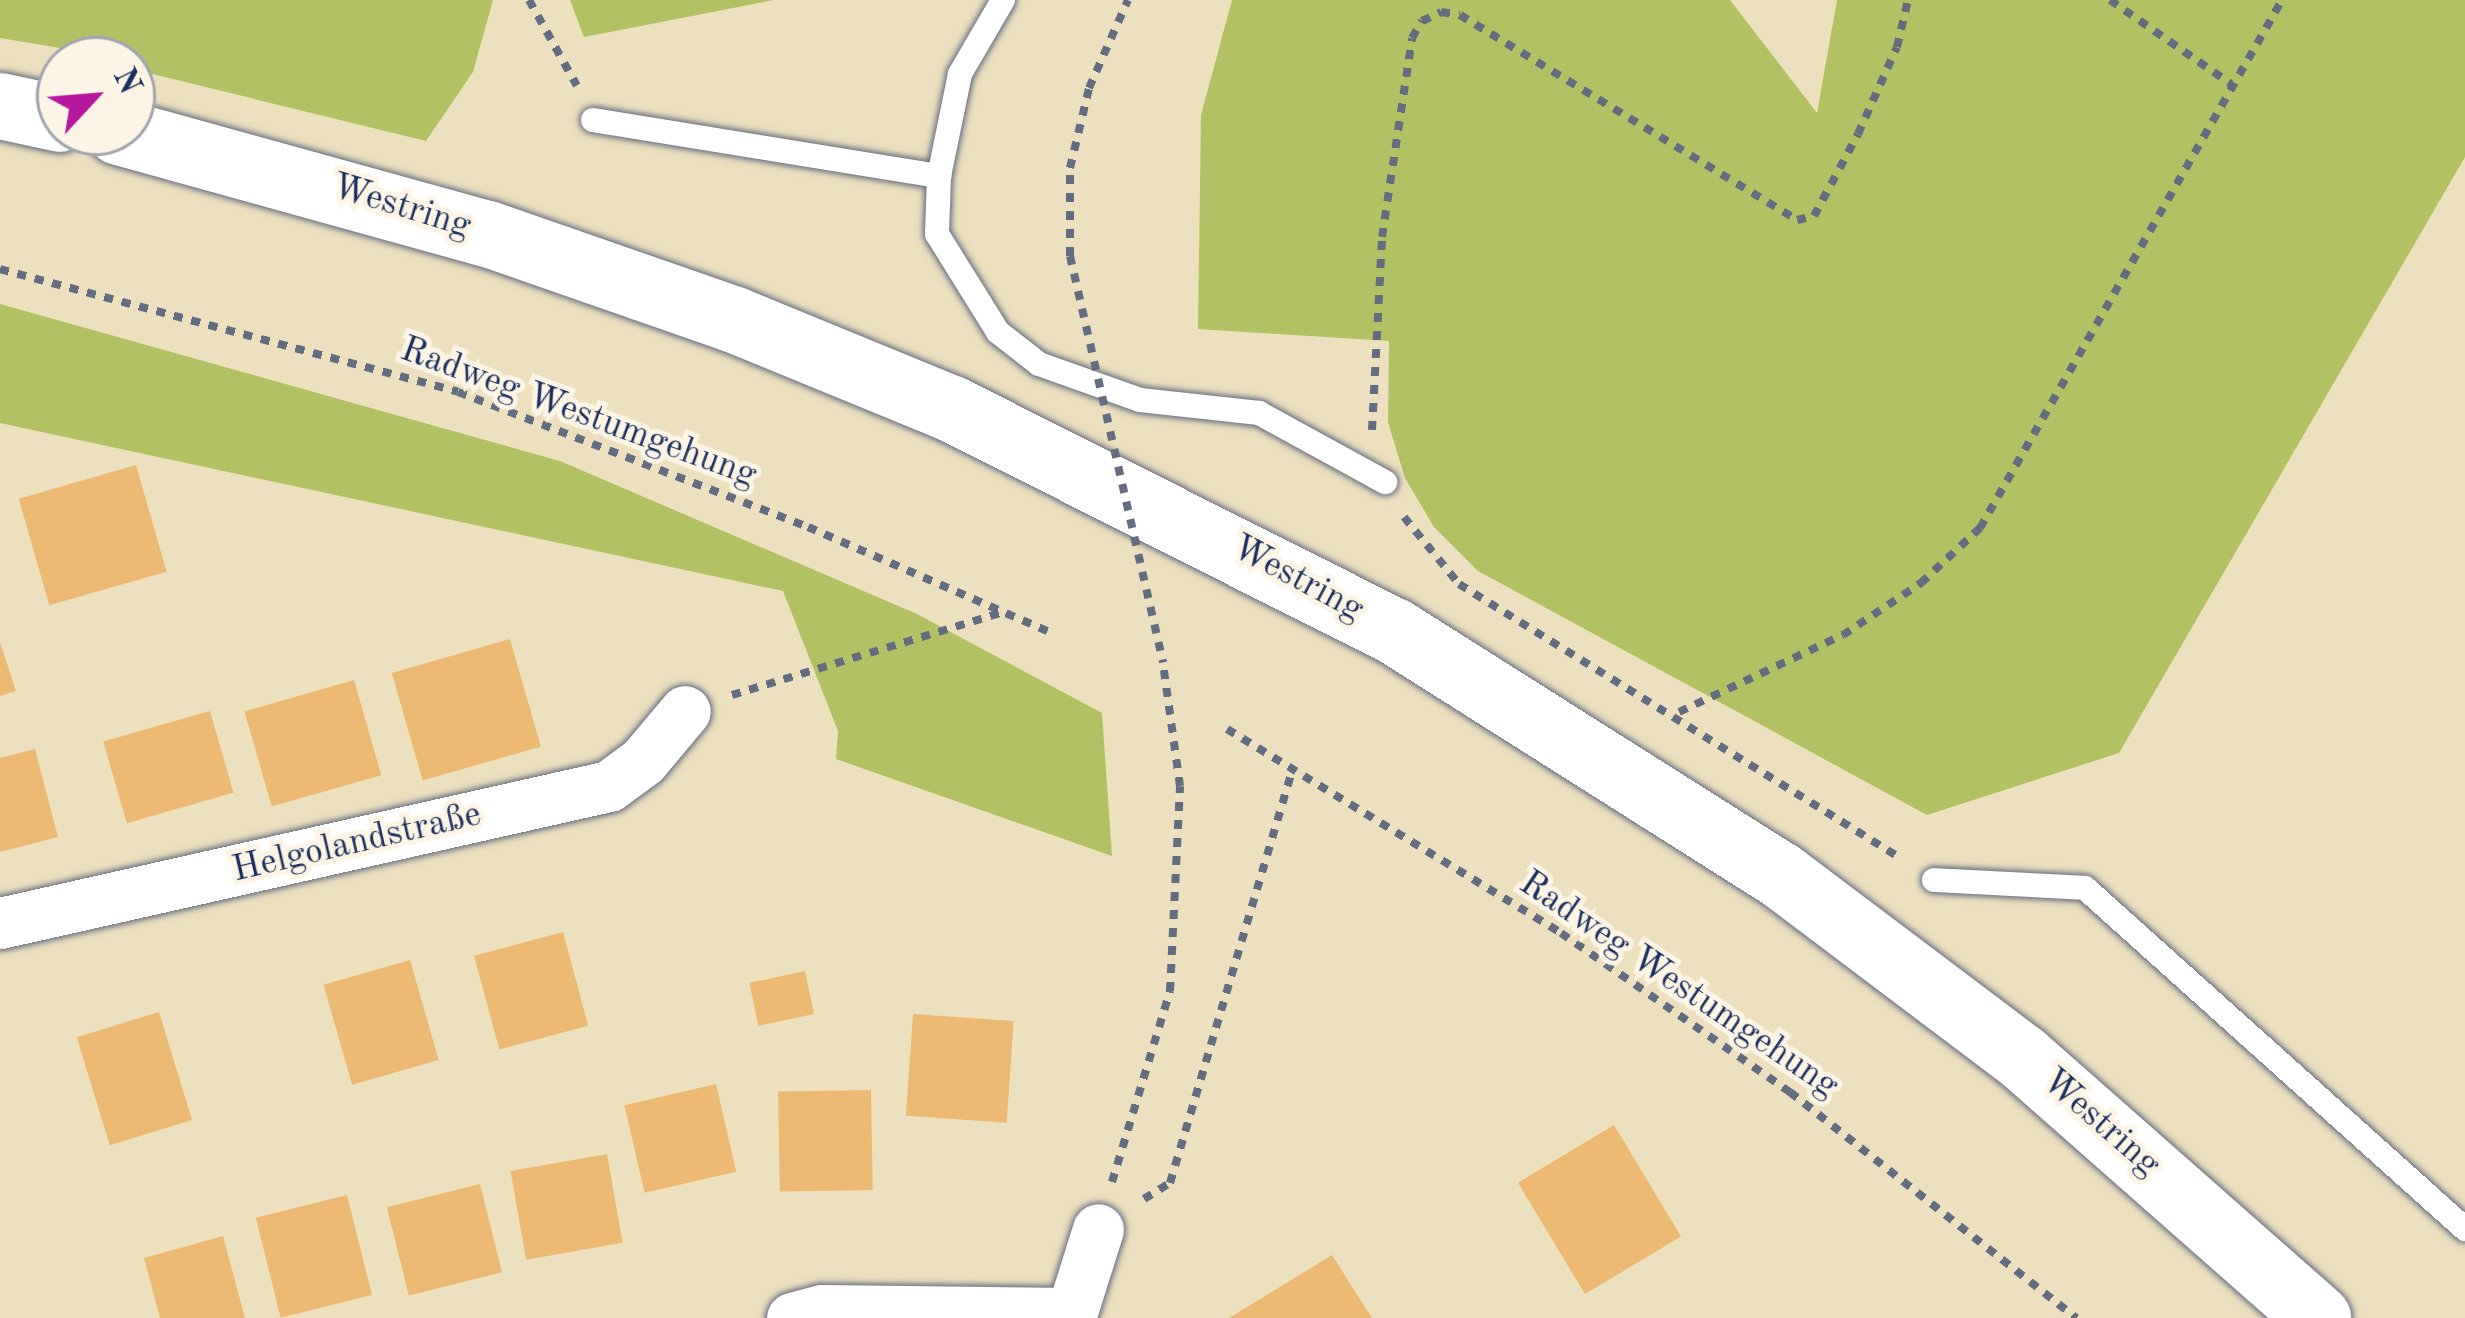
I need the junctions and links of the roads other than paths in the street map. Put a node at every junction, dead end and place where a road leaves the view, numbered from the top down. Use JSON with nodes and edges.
{"nodes":[{"id":1,"x":1003,"y":0,"type":"edge"},
{"id":2,"x":0,"y":106,"type":"edge"},
{"id":3,"x":36,"y":114,"type":"edge"},
{"id":4,"x":593,"y":120,"type":"road end"},
{"id":5,"x":156,"y":142,"type":"edge"},
{"id":6,"x":939,"y":176,"type":"junction"},
{"id":7,"x":1385,"y":482,"type":"road end"},
{"id":8,"x":685,"y":711,"type":"road end"},
{"id":9,"x":1934,"y":880,"type":"road end"},
{"id":10,"x":0,"y":922,"type":"edge"},
{"id":11,"x":1097,"y":1229,"type":"road end"},
{"id":12,"x":2465,"y":1229,"type":"edge"},
{"id":13,"x":1070,"y":1316,"type":"edge"},
{"id":14,"x":792,"y":1318,"type":"edge"},
{"id":15,"x":2318,"y":1318,"type":"edge"}],
"edges":[{"from":1,"to":6,"type":"lane"},
{"from":2,"to":3,"type":"main road"},
{"from":4,"to":6,"type":"lane"},
{"from":5,"to":15,"type":"main road","name":"Westring"},
{"from":6,"to":7,"type":"lane"},
{"from":8,"to":10,"type":"street","name":"Helgolandstraße"},
{"from":9,"to":12,"type":"lane"},
{"from":11,"to":13,"type":"street"},
{"from":13,"to":14,"type":"street"}]}
